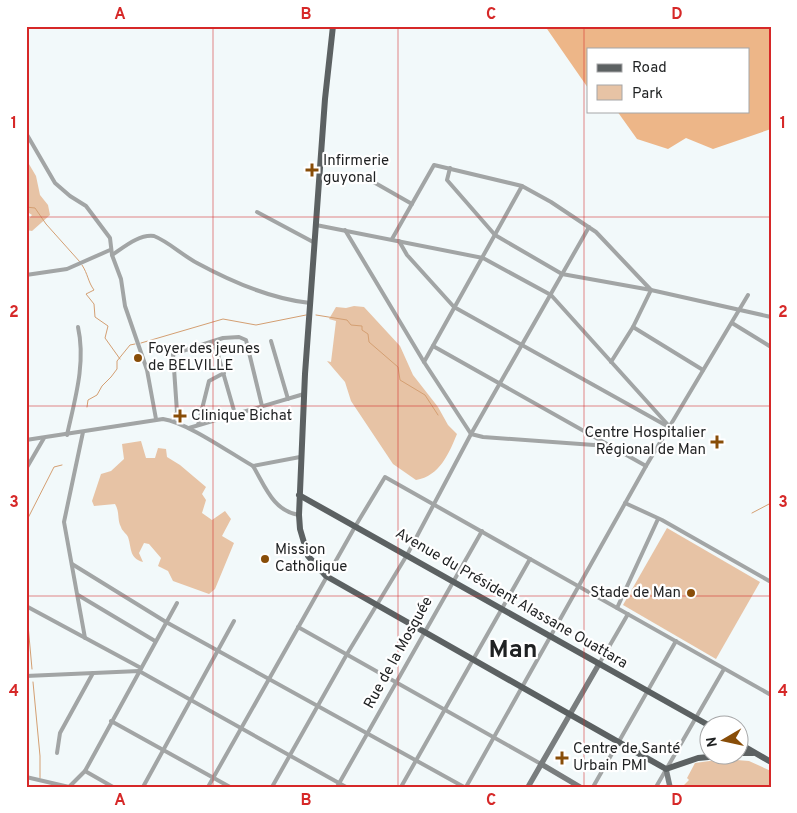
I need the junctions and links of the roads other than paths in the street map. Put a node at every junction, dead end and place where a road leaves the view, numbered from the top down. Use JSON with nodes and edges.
{"nodes":[{"id":1,"x":333,"y":26,"type":"edge"},
{"id":2,"x":26,"y":132,"type":"edge"},
{"id":3,"x":450,"y":168,"type":"junction"},
{"id":4,"x":363,"y":176,"type":"dead end"},
{"id":5,"x":522,"y":186,"type":"junction"},
{"id":6,"x":412,"y":204,"type":"junction"},
{"id":7,"x":257,"y":212,"type":"dead end"},
{"id":8,"x":316,"y":225,"type":"junction"},
{"id":9,"x":589,"y":227,"type":"junction"},
{"id":10,"x":345,"y":230,"type":"junction"},
{"id":11,"x":495,"y":235,"type":"junction"},
{"id":12,"x":392,"y":239,"type":"junction"},
{"id":13,"x":400,"y":241,"type":"junction"},
{"id":14,"x":315,"y":243,"type":"junction"},
{"id":15,"x":111,"y":252,"type":"junction"},
{"id":16,"x":483,"y":258,"type":"junction"},
{"id":17,"x":562,"y":274,"type":"junction"},
{"id":18,"x":26,"y":275,"type":"edge"},
{"id":19,"x":652,"y":290,"type":"junction"},
{"id":20,"x":748,"y":294,"type":"dead end"},
{"id":21,"x":551,"y":296,"type":"junction"},
{"id":22,"x":310,"y":303,"type":"junction"},
{"id":23,"x":454,"y":307,"type":"junction"},
{"id":24,"x":739,"y":310,"type":"junction"},
{"id":25,"x":771,"y":316,"type":"edge"},
{"id":26,"x":732,"y":323,"type":"junction"},
{"id":27,"x":78,"y":327,"type":"dead end"},
{"id":28,"x":633,"y":327,"type":"junction"},
{"id":29,"x":214,"y":341,"type":"junction"},
{"id":30,"x":271,"y":341,"type":"dead end"},
{"id":31,"x":523,"y":344,"type":"junction"},
{"id":32,"x":433,"y":346,"type":"junction"},
{"id":33,"x":771,"y":347,"type":"edge"},
{"id":34,"x":424,"y":362,"type":"junction"},
{"id":35,"x":610,"y":362,"type":"junction"},
{"id":36,"x":703,"y":370,"type":"junction"},
{"id":37,"x":224,"y":373,"type":"junction"},
{"id":38,"x":500,"y":384,"type":"junction"},
{"id":39,"x":304,"y":394,"type":"junction"},
{"id":40,"x":288,"y":399,"type":"junction"},
{"id":41,"x":262,"y":406,"type":"junction"},
{"id":42,"x":235,"y":414,"type":"junction"},
{"id":43,"x":156,"y":419,"type":"junction"},
{"id":44,"x":173,"y":420,"type":"junction"},
{"id":45,"x":198,"y":425,"type":"junction"},
{"id":46,"x":669,"y":427,"type":"junction"},
{"id":47,"x":189,"y":428,"type":"junction"},
{"id":48,"x":83,"y":432,"type":"junction"},
{"id":49,"x":472,"y":434,"type":"junction"},
{"id":50,"x":67,"y":435,"type":"junction"},
{"id":51,"x":44,"y":438,"type":"junction"},
{"id":52,"x":26,"y":440,"type":"edge"},
{"id":53,"x":605,"y":443,"type":"junction"},
{"id":54,"x":300,"y":457,"type":"junction"},
{"id":55,"x":253,"y":466,"type":"junction"},
{"id":56,"x":646,"y":466,"type":"junction"},
{"id":57,"x":26,"y":469,"type":"edge"},
{"id":58,"x":299,"y":494,"type":"junction"},
{"id":59,"x":625,"y":503,"type":"junction"},
{"id":60,"x":435,"y":504,"type":"junction"},
{"id":61,"x":299,"y":515,"type":"junction"},
{"id":62,"x":658,"y":518,"type":"junction"},
{"id":63,"x":356,"y":525,"type":"junction"},
{"id":64,"x":482,"y":531,"type":"junction"},
{"id":65,"x":406,"y":555,"type":"junction"},
{"id":66,"x":530,"y":559,"type":"junction"},
{"id":67,"x":72,"y":564,"type":"junction"},
{"id":68,"x":326,"y":576,"type":"junction"},
{"id":69,"x":452,"y":582,"type":"junction"},
{"id":70,"x":771,"y":582,"type":"edge"},
{"id":71,"x":578,"y":586,"type":"junction"},
{"id":72,"x":78,"y":596,"type":"junction"},
{"id":73,"x":177,"y":603,"type":"dead end"},
{"id":74,"x":377,"y":605,"type":"junction"},
{"id":75,"x":26,"y":606,"type":"edge"},
{"id":76,"x":616,"y":608,"type":"junction"},
{"id":77,"x":502,"y":610,"type":"junction"},
{"id":78,"x":628,"y":614,"type":"junction"},
{"id":79,"x":234,"y":621,"type":"dead end"},
{"id":80,"x":166,"y":622,"type":"junction"},
{"id":81,"x":298,"y":627,"type":"junction"},
{"id":82,"x":424,"y":632,"type":"junction"},
{"id":83,"x":549,"y":637,"type":"junction"},
{"id":84,"x":85,"y":638,"type":"junction"},
{"id":85,"x":155,"y":641,"type":"junction"},
{"id":86,"x":676,"y":641,"type":"junction"},
{"id":87,"x":217,"y":650,"type":"junction"},
{"id":88,"x":347,"y":654,"type":"junction"},
{"id":89,"x":473,"y":660,"type":"junction"},
{"id":90,"x":599,"y":664,"type":"junction"},
{"id":91,"x":140,"y":669,"type":"junction"},
{"id":92,"x":724,"y":669,"type":"junction"},
{"id":93,"x":93,"y":673,"type":"junction"},
{"id":94,"x":26,"y":676,"type":"edge"},
{"id":95,"x":269,"y":678,"type":"junction"},
{"id":96,"x":395,"y":684,"type":"junction"},
{"id":97,"x":521,"y":687,"type":"junction"},
{"id":98,"x":646,"y":691,"type":"junction"},
{"id":99,"x":771,"y":695,"type":"edge"},
{"id":100,"x":189,"y":699,"type":"junction"},
{"id":101,"x":318,"y":705,"type":"junction"},
{"id":102,"x":444,"y":711,"type":"junction"},
{"id":103,"x":570,"y":714,"type":"junction"},
{"id":104,"x":696,"y":718,"type":"junction"},
{"id":105,"x":700,"y":720,"type":"edge"},
{"id":106,"x":111,"y":722,"type":"junction"},
{"id":107,"x":241,"y":727,"type":"junction"},
{"id":108,"x":367,"y":733,"type":"junction"},
{"id":109,"x":492,"y":738,"type":"junction"},
{"id":110,"x":619,"y":742,"type":"junction"},
{"id":111,"x":163,"y":750,"type":"junction"},
{"id":112,"x":750,"y":750,"type":"edge"},
{"id":113,"x":750,"y":752,"type":"edge"},
{"id":114,"x":753,"y":752,"type":"junction"},
{"id":115,"x":57,"y":753,"type":"dead end"},
{"id":116,"x":290,"y":755,"type":"junction"},
{"id":117,"x":700,"y":758,"type":"edge"},
{"id":118,"x":416,"y":760,"type":"junction"},
{"id":119,"x":771,"y":762,"type":"edge"},
{"id":120,"x":541,"y":764,"type":"junction"},
{"id":121,"x":666,"y":770,"type":"junction"},
{"id":122,"x":84,"y":771,"type":"junction"},
{"id":123,"x":26,"y":777,"type":"edge"},
{"id":124,"x":213,"y":778,"type":"junction"},
{"id":125,"x":338,"y":785,"type":"edge"},
{"id":126,"x":112,"y":787,"type":"edge"},
{"id":127,"x":143,"y":787,"type":"edge"},
{"id":128,"x":208,"y":787,"type":"edge"},
{"id":129,"x":230,"y":787,"type":"edge"},
{"id":130,"x":272,"y":787,"type":"edge"},
{"id":131,"x":346,"y":787,"type":"edge"},
{"id":132,"x":400,"y":787,"type":"edge"},
{"id":133,"x":465,"y":787,"type":"edge"},
{"id":134,"x":528,"y":787,"type":"edge"},
{"id":135,"x":580,"y":787,"type":"edge"},
{"id":136,"x":593,"y":787,"type":"edge"},
{"id":137,"x":656,"y":787,"type":"edge"},
{"id":138,"x":670,"y":787,"type":"edge"}],
"edges":[{"from":1,"to":8,"type":"main road"},
{"from":2,"to":15,"type":"street"},
{"from":3,"to":5,"type":"street"},
{"from":3,"to":6,"type":"street"},
{"from":3,"to":11,"type":"street"},
{"from":4,"to":6,"type":"street"},
{"from":5,"to":9,"type":"street"},
{"from":5,"to":11,"type":"street"},
{"from":6,"to":12,"type":"street"},
{"from":7,"to":14,"type":"street"},
{"from":8,"to":10,"type":"street"},
{"from":8,"to":14,"type":"main road"},
{"from":9,"to":17,"type":"street"},
{"from":9,"to":19,"type":"street"},
{"from":10,"to":12,"type":"street"},
{"from":10,"to":34,"type":"street"},
{"from":11,"to":16,"type":"street"},
{"from":11,"to":17,"type":"street"},
{"from":12,"to":13,"type":"street"},
{"from":13,"to":16,"type":"street"},
{"from":13,"to":23,"type":"street"},
{"from":14,"to":22,"type":"main road"},
{"from":15,"to":18,"type":"street"},
{"from":15,"to":22,"type":"street"},
{"from":15,"to":43,"type":"street"},
{"from":16,"to":21,"type":"street"},
{"from":16,"to":23,"type":"street"},
{"from":17,"to":19,"type":"street"},
{"from":17,"to":21,"type":"street"},
{"from":19,"to":24,"type":"street"},
{"from":19,"to":28,"type":"street"},
{"from":20,"to":24,"type":"street"},
{"from":21,"to":31,"type":"street"},
{"from":21,"to":35,"type":"street"},
{"from":22,"to":39,"type":"main road"},
{"from":23,"to":31,"type":"street"},
{"from":23,"to":32,"type":"street"},
{"from":24,"to":25,"type":"street"},
{"from":24,"to":26,"type":"street"},
{"from":26,"to":33,"type":"street"},
{"from":26,"to":36,"type":"street"},
{"from":27,"to":50,"type":"street"},
{"from":28,"to":35,"type":"street"},
{"from":28,"to":36,"type":"street"},
{"from":29,"to":37,"type":"street"},
{"from":29,"to":41,"type":"street"},
{"from":29,"to":44,"type":"street"},
{"from":30,"to":40,"type":"street"},
{"from":31,"to":38,"type":"street"},
{"from":31,"to":46,"type":"street"},
{"from":32,"to":34,"type":"street"},
{"from":32,"to":38,"type":"street"},
{"from":34,"to":49,"type":"street"},
{"from":35,"to":46,"type":"street"},
{"from":36,"to":46,"type":"street"},
{"from":37,"to":42,"type":"street"},
{"from":37,"to":45,"type":"street"},
{"from":38,"to":49,"type":"street"},
{"from":38,"to":53,"type":"street"},
{"from":39,"to":40,"type":"street"},
{"from":39,"to":54,"type":"main road"},
{"from":40,"to":41,"type":"street"},
{"from":41,"to":42,"type":"street"},
{"from":42,"to":45,"type":"street"},
{"from":43,"to":44,"type":"street"},
{"from":43,"to":48,"type":"street"},
{"from":44,"to":47,"type":"street"},
{"from":45,"to":47,"type":"street"},
{"from":46,"to":56,"type":"street"},
{"from":47,"to":55,"type":"street"},
{"from":48,"to":50,"type":"street"},
{"from":48,"to":67,"type":"street"},
{"from":49,"to":53,"type":"street"},
{"from":49,"to":60,"type":"street"},
{"from":50,"to":51,"type":"street"},
{"from":51,"to":52,"type":"street"},
{"from":51,"to":57,"type":"street"},
{"from":53,"to":56,"type":"street"},
{"from":54,"to":55,"type":"street"},
{"from":54,"to":58,"type":"main road"},
{"from":55,"to":61,"type":"street"},
{"from":56,"to":59,"type":"street"},
{"from":58,"to":61,"type":"main road"},
{"from":58,"to":63,"type":"main road","name":"Avenue du Président Alassane Ouattara"},
{"from":59,"to":62,"type":"street"},
{"from":59,"to":71,"type":"street"},
{"from":60,"to":63,"type":"street"},
{"from":60,"to":64,"type":"street"},
{"from":60,"to":65,"type":"street"},
{"from":61,"to":68,"type":"main road"},
{"from":62,"to":70,"type":"street"},
{"from":62,"to":76,"type":"street"},
{"from":63,"to":65,"type":"main road","name":"Avenue du Président Alassane Ouattara"},
{"from":63,"to":68,"type":"street"},
{"from":64,"to":66,"type":"street"},
{"from":64,"to":69,"type":"street","name":"Rue de la Mosquée"},
{"from":65,"to":69,"type":"main road","name":"Avenue du Président Alassane Ouattara"},
{"from":65,"to":74,"type":"street"},
{"from":66,"to":71,"type":"street"},
{"from":66,"to":77,"type":"street"},
{"from":67,"to":72,"type":"street"},
{"from":67,"to":80,"type":"street"},
{"from":68,"to":74,"type":"main road"},
{"from":68,"to":81,"type":"street"},
{"from":69,"to":77,"type":"main road","name":"Avenue du Président Alassane Ouattara"},
{"from":69,"to":82,"type":"street","name":"Rue de la Mosquée"},
{"from":71,"to":76,"type":"street"},
{"from":71,"to":83,"type":"street"},
{"from":72,"to":84,"type":"street"},
{"from":72,"to":85,"type":"street"},
{"from":73,"to":80,"type":"street"},
{"from":74,"to":82,"type":"main road"},
{"from":74,"to":88,"type":"street"},
{"from":75,"to":84,"type":"street"},
{"from":76,"to":78,"type":"street"},
{"from":77,"to":83,"type":"main road","name":"Avenue du Président Alassane Ouattara"},
{"from":77,"to":89,"type":"street"},
{"from":78,"to":86,"type":"street"},
{"from":78,"to":90,"type":"street"},
{"from":79,"to":87,"type":"street"},
{"from":80,"to":85,"type":"street"},
{"from":80,"to":87,"type":"street"},
{"from":81,"to":88,"type":"street"},
{"from":81,"to":95,"type":"street"},
{"from":82,"to":89,"type":"main road"},
{"from":82,"to":96,"type":"street","name":"Rue de la Mosquée"},
{"from":83,"to":90,"type":"main road","name":"Avenue du Président Alassane Ouattara"},
{"from":83,"to":97,"type":"street"},
{"from":84,"to":91,"type":"street"},
{"from":85,"to":91,"type":"street"},
{"from":86,"to":92,"type":"street"},
{"from":86,"to":98,"type":"street"},
{"from":87,"to":95,"type":"street"},
{"from":87,"to":100,"type":"street"},
{"from":88,"to":96,"type":"street"},
{"from":88,"to":101,"type":"street"},
{"from":89,"to":97,"type":"main road"},
{"from":89,"to":102,"type":"street"},
{"from":90,"to":98,"type":"main road","name":"Avenue du Président Alassane Ouattara"},
{"from":90,"to":103,"type":"main road"},
{"from":91,"to":93,"type":"street"},
{"from":91,"to":100,"type":"street"},
{"from":91,"to":106,"type":"street"},
{"from":92,"to":99,"type":"street"},
{"from":92,"to":104,"type":"street"},
{"from":93,"to":94,"type":"street"},
{"from":93,"to":115,"type":"street"},
{"from":95,"to":101,"type":"street"},
{"from":95,"to":107,"type":"street"},
{"from":96,"to":102,"type":"street"},
{"from":96,"to":108,"type":"street","name":"Rue de la Mosquée"},
{"from":97,"to":103,"type":"main road"},
{"from":97,"to":109,"type":"street"},
{"from":98,"to":104,"type":"main road","name":"Avenue du Président Alassane Ouattara"},
{"from":98,"to":110,"type":"street"},
{"from":100,"to":107,"type":"street"},
{"from":100,"to":111,"type":"street"},
{"from":101,"to":108,"type":"street"},
{"from":101,"to":116,"type":"street"},
{"from":102,"to":109,"type":"street"},
{"from":102,"to":118,"type":"street"},
{"from":103,"to":110,"type":"main road"},
{"from":103,"to":120,"type":"main road"},
{"from":104,"to":105,"type":"main road","name":"Avenue du Président Alassane Ouattara"},
{"from":104,"to":121,"type":"street"},
{"from":106,"to":111,"type":"street"},
{"from":106,"to":122,"type":"street"},
{"from":107,"to":116,"type":"street"},
{"from":107,"to":124,"type":"street"},
{"from":108,"to":118,"type":"street"},
{"from":108,"to":125,"type":"street","name":"Rue de la Mosquée"},
{"from":109,"to":120,"type":"street"},
{"from":109,"to":133,"type":"street"},
{"from":110,"to":121,"type":"main road"},
{"from":110,"to":136,"type":"street"},
{"from":111,"to":124,"type":"street"},
{"from":111,"to":127,"type":"street"},
{"from":112,"to":114,"type":"main road"},
{"from":113,"to":114,"type":"main road"},
{"from":114,"to":119,"type":"main road"},
{"from":116,"to":125,"type":"street"},
{"from":116,"to":130,"type":"street"},
{"from":117,"to":121,"type":"main road"},
{"from":118,"to":132,"type":"street"},
{"from":118,"to":133,"type":"street"},
{"from":120,"to":134,"type":"main road"},
{"from":120,"to":135,"type":"main road"},
{"from":121,"to":137,"type":"street"},
{"from":121,"to":138,"type":"main road"},
{"from":122,"to":123,"type":"street"},
{"from":122,"to":126,"type":"street"},
{"from":124,"to":128,"type":"street"},
{"from":124,"to":129,"type":"street"},
{"from":125,"to":131,"type":"street"}]}
